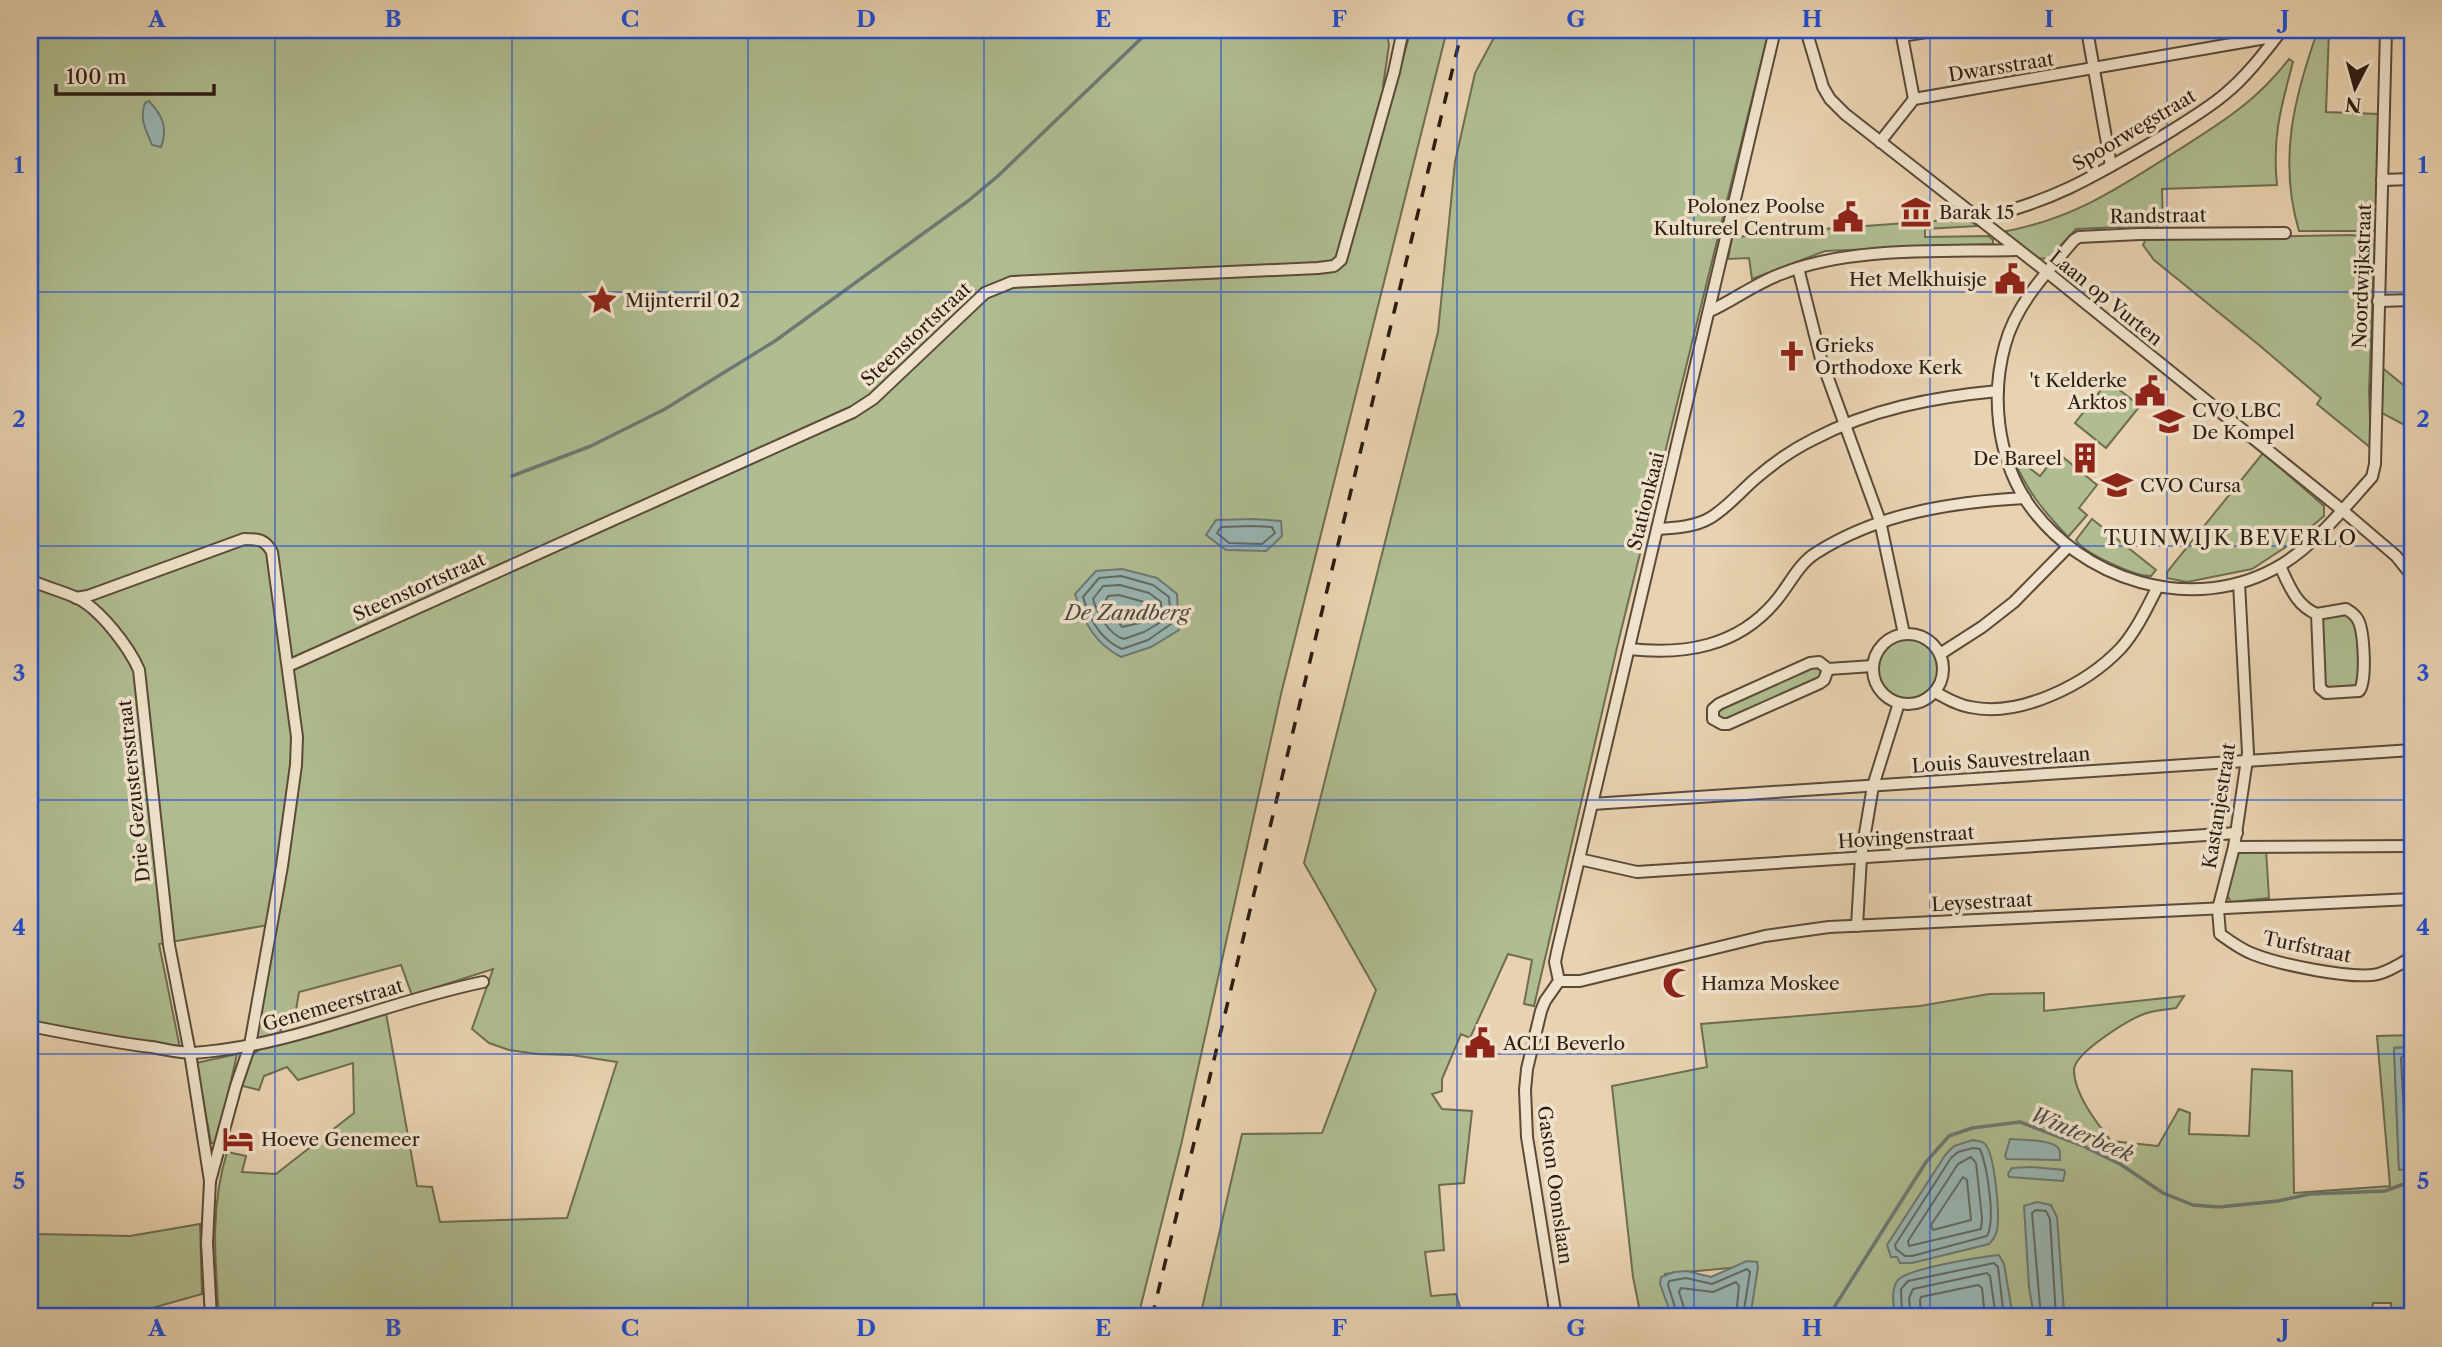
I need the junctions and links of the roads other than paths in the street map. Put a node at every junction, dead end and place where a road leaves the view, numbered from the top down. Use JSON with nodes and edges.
{"nodes":[{"id":1,"x":1403,"y":30,"type":"edge"},
{"id":2,"x":1775,"y":30,"type":"edge"},
{"id":3,"x":1806,"y":30,"type":"edge"},
{"id":4,"x":1938,"y":30,"type":"edge"},
{"id":5,"x":2087,"y":30,"type":"edge"},
{"id":6,"x":2282,"y":30,"type":"edge"},
{"id":7,"x":2386,"y":30,"type":"edge"},
{"id":8,"x":2272,"y":37,"type":"dead end"},
{"id":9,"x":2093,"y":69,"type":"junction"},
{"id":10,"x":1914,"y":99,"type":"junction"},
{"id":11,"x":1880,"y":142,"type":"junction"},
{"id":12,"x":2111,"y":166,"type":"junction"},
{"id":13,"x":2412,"y":179,"type":"edge"},
{"id":14,"x":2382,"y":180,"type":"junction"},
{"id":15,"x":1977,"y":218,"type":"junction"},
{"id":16,"x":2285,"y":233,"type":"dead end"},
{"id":17,"x":2016,"y":250,"type":"junction"},
{"id":18,"x":1798,"y":268,"type":"junction"},
{"id":19,"x":2047,"y":272,"type":"junction"},
{"id":20,"x":2412,"y":300,"type":"edge"},
{"id":21,"x":2378,"y":301,"type":"junction"},
{"id":22,"x":1710,"y":312,"type":"junction"},
{"id":23,"x":1998,"y":391,"type":"junction"},
{"id":24,"x":1845,"y":425,"type":"junction"},
{"id":25,"x":2025,"y":498,"type":"junction"},
{"id":26,"x":2342,"y":510,"type":"junction"},
{"id":27,"x":1880,"y":521,"type":"junction"},
{"id":28,"x":1657,"y":529,"type":"junction"},
{"id":29,"x":2068,"y":547,"type":"junction"},
{"id":30,"x":2280,"y":566,"type":"junction"},
{"id":31,"x":2412,"y":576,"type":"edge"},
{"id":32,"x":30,"y":580,"type":"edge"},
{"id":33,"x":2239,"y":583,"type":"junction"},
{"id":34,"x":2157,"y":588,"type":"junction"},
{"id":35,"x":76,"y":598,"type":"junction"},
{"id":36,"x":2317,"y":614,"type":"junction"},
{"id":37,"x":1904,"y":634,"type":"junction"},
{"id":38,"x":1629,"y":649,"type":"junction"},
{"id":39,"x":1940,"y":654,"type":"junction"},
{"id":40,"x":288,"y":666,"type":"junction"},
{"id":41,"x":1873,"y":666,"type":"junction"},
{"id":42,"x":1828,"y":669,"type":"junction"},
{"id":43,"x":1935,"y":692,"type":"junction"},
{"id":44,"x":1899,"y":703,"type":"junction"},
{"id":45,"x":2412,"y":750,"type":"edge"},
{"id":46,"x":2246,"y":761,"type":"junction"},
{"id":47,"x":1872,"y":786,"type":"junction"},
{"id":48,"x":1592,"y":804,"type":"junction"},
{"id":49,"x":2237,"y":833,"type":"junction"},
{"id":50,"x":2234,"y":846,"type":"junction"},
{"id":51,"x":2412,"y":846,"type":"edge"},
{"id":52,"x":1861,"y":858,"type":"junction"},
{"id":53,"x":1578,"y":859,"type":"junction"},
{"id":54,"x":2412,"y":900,"type":"edge"},
{"id":55,"x":2218,"y":909,"type":"junction"},
{"id":56,"x":1857,"y":926,"type":"junction"},
{"id":57,"x":2412,"y":957,"type":"edge"},
{"id":58,"x":1559,"y":981,"type":"junction"},
{"id":59,"x":483,"y":982,"type":"dead end"},
{"id":60,"x":30,"y":1026,"type":"edge"},
{"id":61,"x":250,"y":1045,"type":"junction"},
{"id":62,"x":190,"y":1053,"type":"junction"},
{"id":63,"x":210,"y":1181,"type":"junction"},
{"id":64,"x":211,"y":1317,"type":"edge"},
{"id":65,"x":1556,"y":1317,"type":"edge"}],
"edges":[{"from":1,"to":40,"type":"street","name":"Steenstortstraat"},
{"from":2,"to":22,"type":"street","name":"Stationkaai"},
{"from":3,"to":11,"type":"street","name":"Laan op Vurten"},
{"from":4,"to":10,"type":"street"},
{"from":5,"to":9,"type":"street"},
{"from":6,"to":12,"type":"street","name":"Spoorwegstraat"},
{"from":7,"to":14,"type":"street","name":"Noordwijkstraat"},
{"from":8,"to":9,"type":"street","name":"Dwarsstraat"},
{"from":9,"to":10,"type":"street","name":"Dwarsstraat"},
{"from":9,"to":12,"type":"street"},
{"from":10,"to":11,"type":"street"},
{"from":11,"to":15,"type":"street","name":"Laan op Vurten"},
{"from":12,"to":15,"type":"street","name":"Spoorwegstraat"},
{"from":13,"to":14,"type":"street"},
{"from":14,"to":21,"type":"street","name":"Noordwijkstraat"},
{"from":15,"to":17,"type":"street","name":"Laan op Vurten"},
{"from":16,"to":19,"type":"street","name":"Randstraat"},
{"from":17,"to":18,"type":"street"},
{"from":17,"to":19,"type":"street","name":"Laan op Vurten"},
{"from":18,"to":22,"type":"street"},
{"from":18,"to":24,"type":"street"},
{"from":19,"to":23,"type":"street","name":"Randstraat"},
{"from":19,"to":26,"type":"street","name":"Laan op Vurten"},
{"from":20,"to":21,"type":"street"},
{"from":21,"to":26,"type":"street","name":"Noordwijkstraat"},
{"from":22,"to":28,"type":"street","name":"Stationkaai"},
{"from":23,"to":24,"type":"street"},
{"from":23,"to":25,"type":"street","name":"Randstraat"},
{"from":24,"to":27,"type":"street"},
{"from":24,"to":28,"type":"street"},
{"from":25,"to":27,"type":"street"},
{"from":25,"to":29,"type":"street","name":"Randstraat"},
{"from":26,"to":30,"type":"street","name":"Noordwijkstraat"},
{"from":26,"to":31,"type":"street","name":"Laan op Vurten"},
{"from":27,"to":37,"type":"street"},
{"from":27,"to":38,"type":"street"},
{"from":28,"to":38,"type":"street","name":"Stationkaai"},
{"from":29,"to":34,"type":"street","name":"Noordwijkstraat"},
{"from":29,"to":39,"type":"street"},
{"from":30,"to":33,"type":"street","name":"Noordwijkstraat"},
{"from":30,"to":36,"type":"street"},
{"from":32,"to":35,"type":"street","name":"Drie Gezustersstraat"},
{"from":33,"to":34,"type":"street","name":"Noordwijkstraat"},
{"from":33,"to":46,"type":"street","name":"Kastanjestraat"},
{"from":34,"to":43,"type":"street"},
{"from":35,"to":40,"type":"street"},
{"from":35,"to":62,"type":"street","name":"Drie Gezustersstraat"},
{"from":36,"to":36,"type":"street"},
{"from":37,"to":39,"type":"street"},
{"from":37,"to":41,"type":"street"},
{"from":38,"to":48,"type":"street","name":"Stationkaai"},
{"from":39,"to":43,"type":"street"},
{"from":40,"to":61,"type":"street"},
{"from":41,"to":42,"type":"street"},
{"from":41,"to":44,"type":"street"},
{"from":42,"to":42,"type":"street"},
{"from":43,"to":44,"type":"street"},
{"from":44,"to":47,"type":"street"},
{"from":45,"to":46,"type":"street","name":"Louis Sauvestrelaan"},
{"from":46,"to":47,"type":"street","name":"Louis Sauvestrelaan"},
{"from":46,"to":49,"type":"street","name":"Kastanjestraat"},
{"from":47,"to":48,"type":"street","name":"Louis Sauvestrelaan"},
{"from":47,"to":52,"type":"street"},
{"from":48,"to":53,"type":"street","name":"Stationkaai"},
{"from":49,"to":50,"type":"street","name":"Kastanjestraat"},
{"from":49,"to":52,"type":"street","name":"Hovingenstraat"},
{"from":50,"to":51,"type":"street"},
{"from":50,"to":55,"type":"street","name":"Kastanjestraat"},
{"from":52,"to":53,"type":"street","name":"Hovingenstraat"},
{"from":52,"to":56,"type":"street"},
{"from":53,"to":58,"type":"street","name":"Stationkaai"},
{"from":54,"to":55,"type":"street","name":"Leysestraat"},
{"from":55,"to":56,"type":"street","name":"Leysestraat"},
{"from":55,"to":57,"type":"street","name":"Turfstraat"},
{"from":56,"to":58,"type":"street","name":"Leysestraat"},
{"from":58,"to":65,"type":"street","name":"Gaston Oomslaan"},
{"from":59,"to":61,"type":"street","name":"Genemeerstraat"},
{"from":60,"to":62,"type":"street","name":"Genemeerstraat"},
{"from":61,"to":62,"type":"street","name":"Genemeerstraat"},
{"from":61,"to":63,"type":"street"},
{"from":62,"to":63,"type":"street"},
{"from":63,"to":64,"type":"street"}]}
